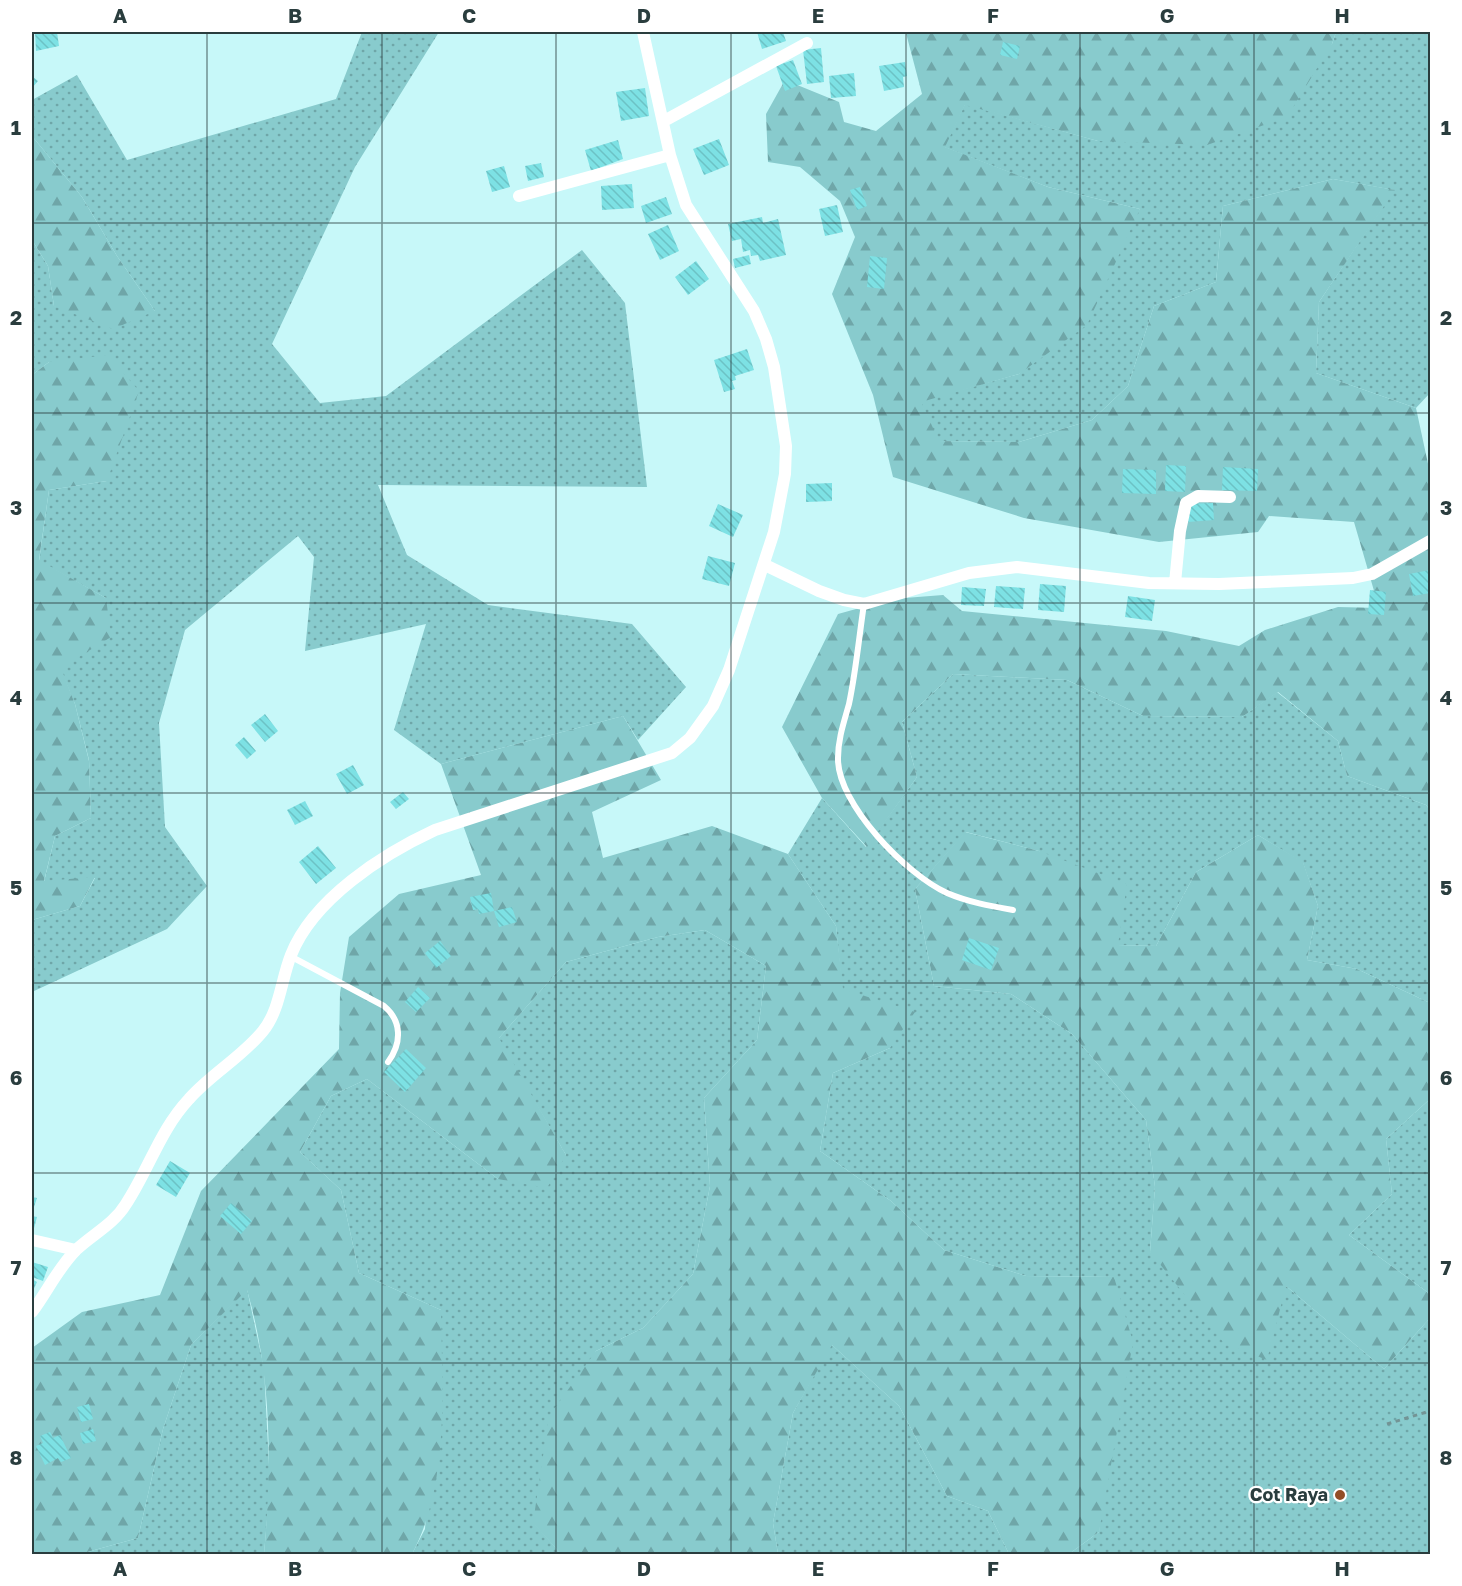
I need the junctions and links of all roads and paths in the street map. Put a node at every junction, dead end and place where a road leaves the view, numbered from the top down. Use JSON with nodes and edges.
{"nodes":[{"id":1,"x":643,"y":32,"type":"edge"},
{"id":2,"x":807,"y":43,"type":"dead end"},
{"id":3,"x":664,"y":121,"type":"junction"},
{"id":4,"x":670,"y":155,"type":"junction"},
{"id":5,"x":519,"y":196,"type":"dead end"},
{"id":6,"x":1230,"y":497,"type":"dead end"},
{"id":7,"x":1431,"y":541,"type":"edge"},
{"id":8,"x":765,"y":565,"type":"junction"},
{"id":9,"x":1174,"y":583,"type":"junction"},
{"id":10,"x":864,"y":604,"type":"junction"},
{"id":11,"x":1013,"y":910,"type":"dead end"},
{"id":12,"x":290,"y":956,"type":"junction"},
{"id":13,"x":388,"y":1062,"type":"dead end"},
{"id":14,"x":32,"y":1240,"type":"edge"},
{"id":15,"x":76,"y":1250,"type":"junction"},
{"id":16,"x":32,"y":1312,"type":"edge"},
{"id":17,"x":1431,"y":1411,"type":"edge"},
{"id":18,"x":1387,"y":1424,"type":"dead end"}],
"edges":[{"from":1,"to":3,"type":"street"},
{"from":2,"to":3,"type":"street"},
{"from":3,"to":4,"type":"street"},
{"from":4,"to":5,"type":"street"},
{"from":4,"to":8,"type":"street"},
{"from":6,"to":9,"type":"street"},
{"from":7,"to":9,"type":"street"},
{"from":8,"to":10,"type":"street"},
{"from":8,"to":12,"type":"street"},
{"from":9,"to":10,"type":"street"},
{"from":10,"to":11,"type":"lane"},
{"from":12,"to":13,"type":"lane"},
{"from":12,"to":15,"type":"street"},
{"from":14,"to":15,"type":"street"},
{"from":15,"to":16,"type":"street"},
{"from":17,"to":18,"type":"path"}]}
